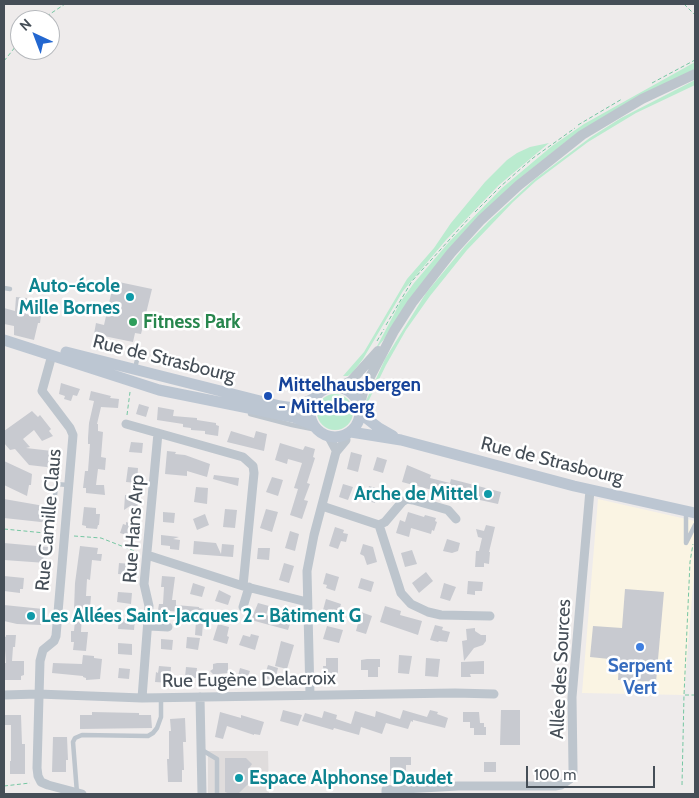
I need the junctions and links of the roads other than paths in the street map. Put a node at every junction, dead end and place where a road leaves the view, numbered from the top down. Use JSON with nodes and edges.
{"nodes":[{"id":1,"x":695,"y":74,"type":"edge"},
{"id":2,"x":4,"y":288,"type":"edge"},
{"id":3,"x":10,"y":289,"type":"dead end"},
{"id":4,"x":394,"y":331,"type":"junction"},
{"id":5,"x":4,"y":340,"type":"edge"},
{"id":6,"x":52,"y":355,"type":"junction"},
{"id":7,"x":138,"y":356,"type":"dead end"},
{"id":8,"x":96,"y":360,"type":"junction"},
{"id":9,"x":135,"y":370,"type":"junction"},
{"id":10,"x":106,"y":373,"type":"junction"},
{"id":11,"x":127,"y":383,"type":"junction"},
{"id":12,"x":338,"y":383,"type":"junction"},
{"id":13,"x":310,"y":396,"type":"junction"},
{"id":14,"x":360,"y":409,"type":"junction"},
{"id":15,"x":126,"y":424,"type":"road end"},
{"id":16,"x":315,"y":427,"type":"junction"},
{"id":17,"x":158,"y":433,"type":"junction"},
{"id":18,"x":348,"y":434,"type":"junction"},
{"id":19,"x":329,"y":437,"type":"junction"},
{"id":20,"x":401,"y":440,"type":"junction"},
{"id":21,"x":336,"y":450,"type":"junction"},
{"id":22,"x":68,"y":485,"type":"junction"},
{"id":23,"x":590,"y":490,"type":"junction"},
{"id":24,"x":322,"y":506,"type":"junction"},
{"id":25,"x":54,"y":507,"type":"dead end"},
{"id":26,"x":691,"y":512,"type":"edge"},
{"id":27,"x":456,"y":519,"type":"dead end"},
{"id":28,"x":695,"y":525,"type":"edge"},
{"id":29,"x":379,"y":526,"type":"junction"},
{"id":30,"x":147,"y":555,"type":"junction"},
{"id":31,"x":246,"y":586,"type":"junction"},
{"id":32,"x":307,"y":602,"type":"junction"},
{"id":33,"x":243,"y":607,"type":"dead end"},
{"id":34,"x":490,"y":616,"type":"dead end"},
{"id":35,"x":149,"y":626,"type":"junction"},
{"id":36,"x":168,"y":627,"type":"dead end"},
{"id":37,"x":38,"y":694,"type":"junction"},
{"id":38,"x":494,"y":694,"type":"dead end"},
{"id":39,"x":4,"y":695,"type":"edge"},
{"id":40,"x":310,"y":695,"type":"junction"},
{"id":41,"x":200,"y":697,"type":"junction"},
{"id":42,"x":142,"y":698,"type":"junction"},
{"id":43,"x":161,"y":698,"type":"junction"},
{"id":44,"x":202,"y":750,"type":"junction"},
{"id":45,"x":79,"y":794,"type":"edge"},
{"id":46,"x":202,"y":794,"type":"edge"},
{"id":47,"x":217,"y":794,"type":"edge"},
{"id":48,"x":386,"y":794,"type":"edge"}],
"edges":[{"from":1,"to":4,"type":"street"},
{"from":2,"to":3,"type":"lane"},
{"from":4,"to":12,"type":"street"},
{"from":4,"to":14,"type":"street"},
{"from":5,"to":6,"type":"main road","name":"Rue de Strasbourg"},
{"from":5,"to":8,"type":"main road","name":"Rue de Strasbourg"},
{"from":6,"to":10,"type":"main road","name":"Rue de Strasbourg"},
{"from":6,"to":22,"type":"street","name":"Rue Camille Claus"},
{"from":7,"to":9,"type":"lane"},
{"from":8,"to":9,"type":"main road","name":"Rue de Strasbourg"},
{"from":8,"to":10,"type":"main road"},
{"from":9,"to":11,"type":"main road"},
{"from":9,"to":13,"type":"main road","name":"Rue de Strasbourg"},
{"from":10,"to":11,"type":"main road","name":"Rue de Strasbourg"},
{"from":11,"to":16,"type":"main road","name":"Rue de Strasbourg"},
{"from":12,"to":13,"type":"main road"},
{"from":12,"to":14,"type":"main road"},
{"from":13,"to":16,"type":"main road"},
{"from":14,"to":18,"type":"main road"},
{"from":14,"to":20,"type":"main road","name":"Rue de Strasbourg"},
{"from":15,"to":17,"type":"street"},
{"from":16,"to":19,"type":"main road"},
{"from":17,"to":30,"type":"street","name":"Rue Hans Arp"},
{"from":17,"to":31,"type":"street"},
{"from":18,"to":19,"type":"main road"},
{"from":18,"to":20,"type":"main road","name":"Rue de Strasbourg"},
{"from":18,"to":21,"type":"street"},
{"from":19,"to":21,"type":"street"},
{"from":20,"to":23,"type":"main road","name":"Rue de Strasbourg"},
{"from":21,"to":24,"type":"street"},
{"from":22,"to":25,"type":"lane"},
{"from":22,"to":37,"type":"street","name":"Rue Camille Claus"},
{"from":23,"to":26,"type":"main road","name":"Rue de Strasbourg"},
{"from":23,"to":48,"type":"street","name":"Allée des Sources"},
{"from":24,"to":29,"type":"street"},
{"from":24,"to":32,"type":"street"},
{"from":26,"to":28,"type":"lane"},
{"from":27,"to":29,"type":"street"},
{"from":29,"to":34,"type":"street"},
{"from":30,"to":31,"type":"street"},
{"from":30,"to":35,"type":"street","name":"Rue Hans Arp"},
{"from":31,"to":32,"type":"street"},
{"from":31,"to":33,"type":"street"},
{"from":32,"to":40,"type":"street"},
{"from":35,"to":36,"type":"street"},
{"from":35,"to":42,"type":"street","name":"Rue Hans Arp"},
{"from":37,"to":39,"type":"street","name":"Rue Eugène Delacroix"},
{"from":37,"to":42,"type":"street","name":"Rue Eugène Delacroix"},
{"from":37,"to":45,"type":"street","name":"Rue Camille Claus"},
{"from":38,"to":40,"type":"street","name":"Rue Eugène Delacroix"},
{"from":40,"to":41,"type":"street","name":"Rue Eugène Delacroix"},
{"from":41,"to":43,"type":"street","name":"Rue Eugène Delacroix"},
{"from":41,"to":44,"type":"street"},
{"from":42,"to":43,"type":"street","name":"Rue Eugène Delacroix"},
{"from":43,"to":45,"type":"lane"},
{"from":44,"to":46,"type":"street"},
{"from":44,"to":47,"type":"lane"}]}
